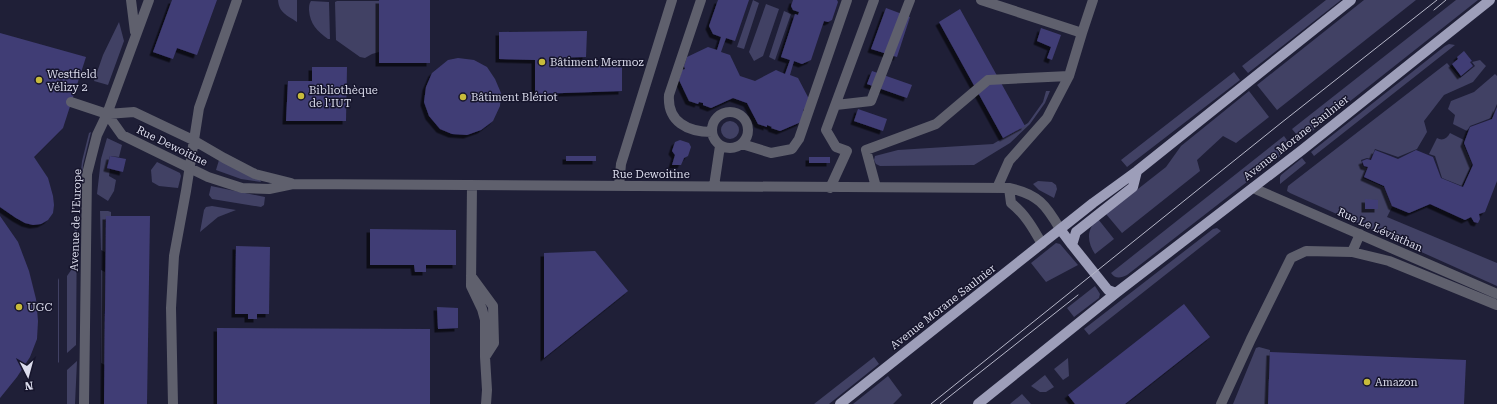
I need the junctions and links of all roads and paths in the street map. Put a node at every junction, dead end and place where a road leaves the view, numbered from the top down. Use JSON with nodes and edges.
{"nodes":[{"id":1,"x":132,"y":0,"type":"edge"},
{"id":2,"x":149,"y":0,"type":"edge"},
{"id":3,"x":237,"y":0,"type":"edge"},
{"id":4,"x":672,"y":0,"type":"edge"},
{"id":5,"x":700,"y":0,"type":"edge"},
{"id":6,"x":847,"y":0,"type":"edge"},
{"id":7,"x":874,"y":0,"type":"edge"},
{"id":8,"x":910,"y":0,"type":"edge"},
{"id":9,"x":981,"y":0,"type":"edge"},
{"id":10,"x":1093,"y":0,"type":"edge"},
{"id":11,"x":1351,"y":0,"type":"edge"},
{"id":12,"x":1490,"y":0,"type":"edge"},
{"id":13,"x":1082,"y":33,"type":"junction"},
{"id":14,"x":136,"y":34,"type":"junction"},
{"id":15,"x":1069,"y":76,"type":"junction"},
{"id":16,"x":72,"y":102,"type":"dead end"},
{"id":17,"x":836,"y":105,"type":"junction"},
{"id":18,"x":107,"y":114,"type":"junction"},
{"id":19,"x":712,"y":132,"type":"junction"},
{"id":20,"x":193,"y":140,"type":"junction"},
{"id":21,"x":742,"y":144,"type":"junction"},
{"id":22,"x":720,"y":146,"type":"junction"},
{"id":23,"x":866,"y":150,"type":"junction"},
{"id":24,"x":847,"y":151,"type":"junction"},
{"id":25,"x":190,"y":169,"type":"junction"},
{"id":26,"x":1137,"y":171,"type":"junction"},
{"id":27,"x":293,"y":184,"type":"junction"},
{"id":28,"x":472,"y":184,"type":"junction"},
{"id":29,"x":619,"y":186,"type":"junction"},
{"id":30,"x":714,"y":186,"type":"junction"},
{"id":31,"x":876,"y":187,"type":"junction"},
{"id":32,"x":830,"y":188,"type":"junction"},
{"id":33,"x":997,"y":188,"type":"junction"},
{"id":34,"x":1009,"y":188,"type":"junction"},
{"id":35,"x":1253,"y":188,"type":"junction"},
{"id":36,"x":1060,"y":229,"type":"junction"},
{"id":37,"x":1360,"y":234,"type":"junction"},
{"id":38,"x":1042,"y":244,"type":"junction"},
{"id":39,"x":1072,"y":246,"type":"junction"},
{"id":40,"x":1352,"y":252,"type":"junction"},
{"id":41,"x":1116,"y":293,"type":"junction"},
{"id":42,"x":1497,"y":294,"type":"edge"},
{"id":43,"x":1497,"y":305,"type":"edge"},
{"id":44,"x":84,"y":404,"type":"edge"},
{"id":45,"x":173,"y":404,"type":"edge"},
{"id":46,"x":486,"y":404,"type":"edge"},
{"id":47,"x":840,"y":404,"type":"edge"},
{"id":48,"x":978,"y":404,"type":"edge"},
{"id":49,"x":1221,"y":404,"type":"edge"}],
"edges":[{"from":1,"to":14,"type":"street"},
{"from":2,"to":14,"type":"street","name":"Avenue de l'Europe"},
{"from":3,"to":20,"type":"street"},
{"from":4,"to":29,"type":"street"},
{"from":5,"to":19,"type":"street"},
{"from":6,"to":21,"type":"street"},
{"from":7,"to":17,"type":"street"},
{"from":8,"to":17,"type":"street"},
{"from":9,"to":13,"type":"street"},
{"from":10,"to":13,"type":"street"},
{"from":11,"to":26,"type":"main road","name":"Avenue Morane Saulnier"},
{"from":12,"to":35,"type":"main road","name":"Avenue Morane Saulnier"},
{"from":13,"to":15,"type":"street"},
{"from":14,"to":18,"type":"street","name":"Avenue de l'Europe"},
{"from":15,"to":23,"type":"street"},
{"from":15,"to":33,"type":"street"},
{"from":16,"to":18,"type":"street"},
{"from":17,"to":24,"type":"street"},
{"from":18,"to":20,"type":"street","name":"Rue Dewoitine"},
{"from":18,"to":25,"type":"street","name":"Rue Dewoitine"},
{"from":18,"to":44,"type":"street","name":"Avenue de l'Europe"},
{"from":19,"to":21,"type":"street"},
{"from":19,"to":22,"type":"street"},
{"from":20,"to":25,"type":"street"},
{"from":20,"to":27,"type":"street","name":"Rue Dewoitine"},
{"from":21,"to":22,"type":"street"},
{"from":22,"to":30,"type":"street"},
{"from":23,"to":24,"type":"street"},
{"from":23,"to":31,"type":"street"},
{"from":24,"to":32,"type":"street"},
{"from":25,"to":27,"type":"street","name":"Rue Dewoitine"},
{"from":25,"to":45,"type":"street"},
{"from":26,"to":36,"type":"main road","name":"Avenue Morane Saulnier"},
{"from":26,"to":39,"type":"main road"},
{"from":27,"to":28,"type":"street","name":"Rue Dewoitine"},
{"from":28,"to":29,"type":"street","name":"Rue Dewoitine"},
{"from":28,"to":46,"type":"street"},
{"from":29,"to":30,"type":"street","name":"Rue Dewoitine"},
{"from":30,"to":32,"type":"street","name":"Rue Dewoitine"},
{"from":31,"to":32,"type":"street","name":"Rue Dewoitine"},
{"from":31,"to":33,"type":"street","name":"Rue Dewoitine"},
{"from":33,"to":34,"type":"street","name":"Rue Dewoitine"},
{"from":34,"to":36,"type":"street","name":"Rue Dewoitine"},
{"from":34,"to":38,"type":"street"},
{"from":35,"to":37,"type":"street","name":"Rue Le Léviathan"},
{"from":35,"to":41,"type":"main road","name":"Avenue Morane Saulnier"},
{"from":36,"to":38,"type":"main road","name":"Avenue Morane Saulnier"},
{"from":36,"to":39,"type":"main road"},
{"from":37,"to":40,"type":"street"},
{"from":37,"to":42,"type":"street","name":"Rue Le Léviathan"},
{"from":38,"to":47,"type":"main road","name":"Avenue Morane Saulnier"},
{"from":39,"to":41,"type":"main road"},
{"from":40,"to":43,"type":"street"},
{"from":40,"to":49,"type":"street"},
{"from":41,"to":48,"type":"main road","name":"Avenue Morane Saulnier"}]}
